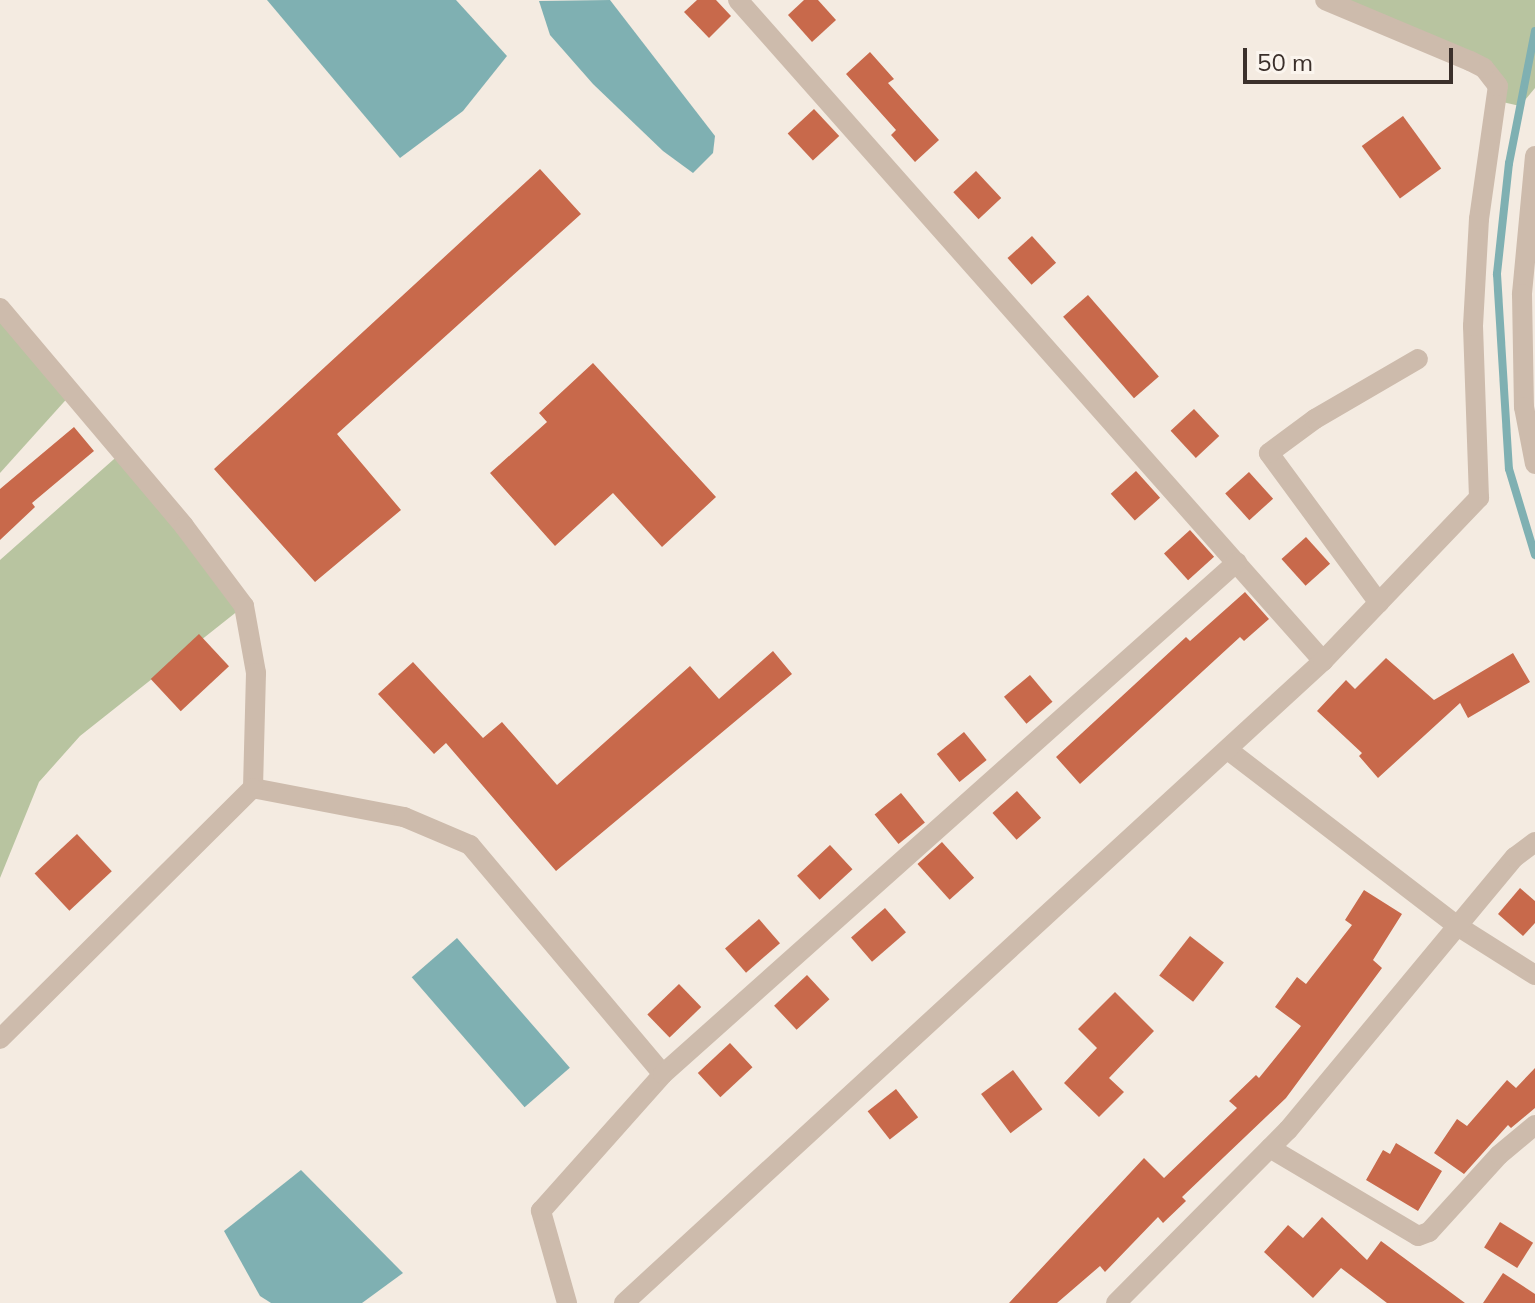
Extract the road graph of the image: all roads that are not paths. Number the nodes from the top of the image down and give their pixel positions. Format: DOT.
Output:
graph roads {
  1 [pos="738,0"];
  2 [pos="1325,0"];
  3 [pos="1535,156"];
  4 [pos="0,308"];
  5 [pos="1418,359"];
  6 [pos="1530,404"];
  7 [pos="1535,464"];
  8 [pos="1237,562"];
  9 [pos="1379,603"];
  10 [pos="1323,661"];
  11 [pos="1228,750"];
  12 [pos="253,788"];
  13 [pos="1535,842"];
  14 [pos="1459,927"];
  15 [pos="1535,975"];
  16 [pos="0,1039"];
  17 [pos="663,1074"];
  18 [pos="1535,1125"];
  19 [pos="1270,1148"];
  20 [pos="1119,1302"];
  21 [pos="567,1303"];
  22 [pos="624,1303"];
  1 -- 8 [label="street"];
  2 -- 9 [label="street"];
  3 -- 6 [label="street"];
  4 -- 12 [label="street"];
  5 -- 9 [label="street"];
  6 -- 7 [label="street"];
  8 -- 10 [label="street"];
  8 -- 17 [label="street"];
  9 -- 10 [label="street"];
  10 -- 11 [label="street"];
  11 -- 14 [label="street"];
  11 -- 22 [label="street"];
  12 -- 16 [label="street"];
  12 -- 17 [label="street"];
  13 -- 14 [label="street"];
  14 -- 15 [label="street"];
  14 -- 19 [label="street"];
  17 -- 21 [label="street"];
  18 -- 19 [label="street"];
  19 -- 20 [label="street"];
}
